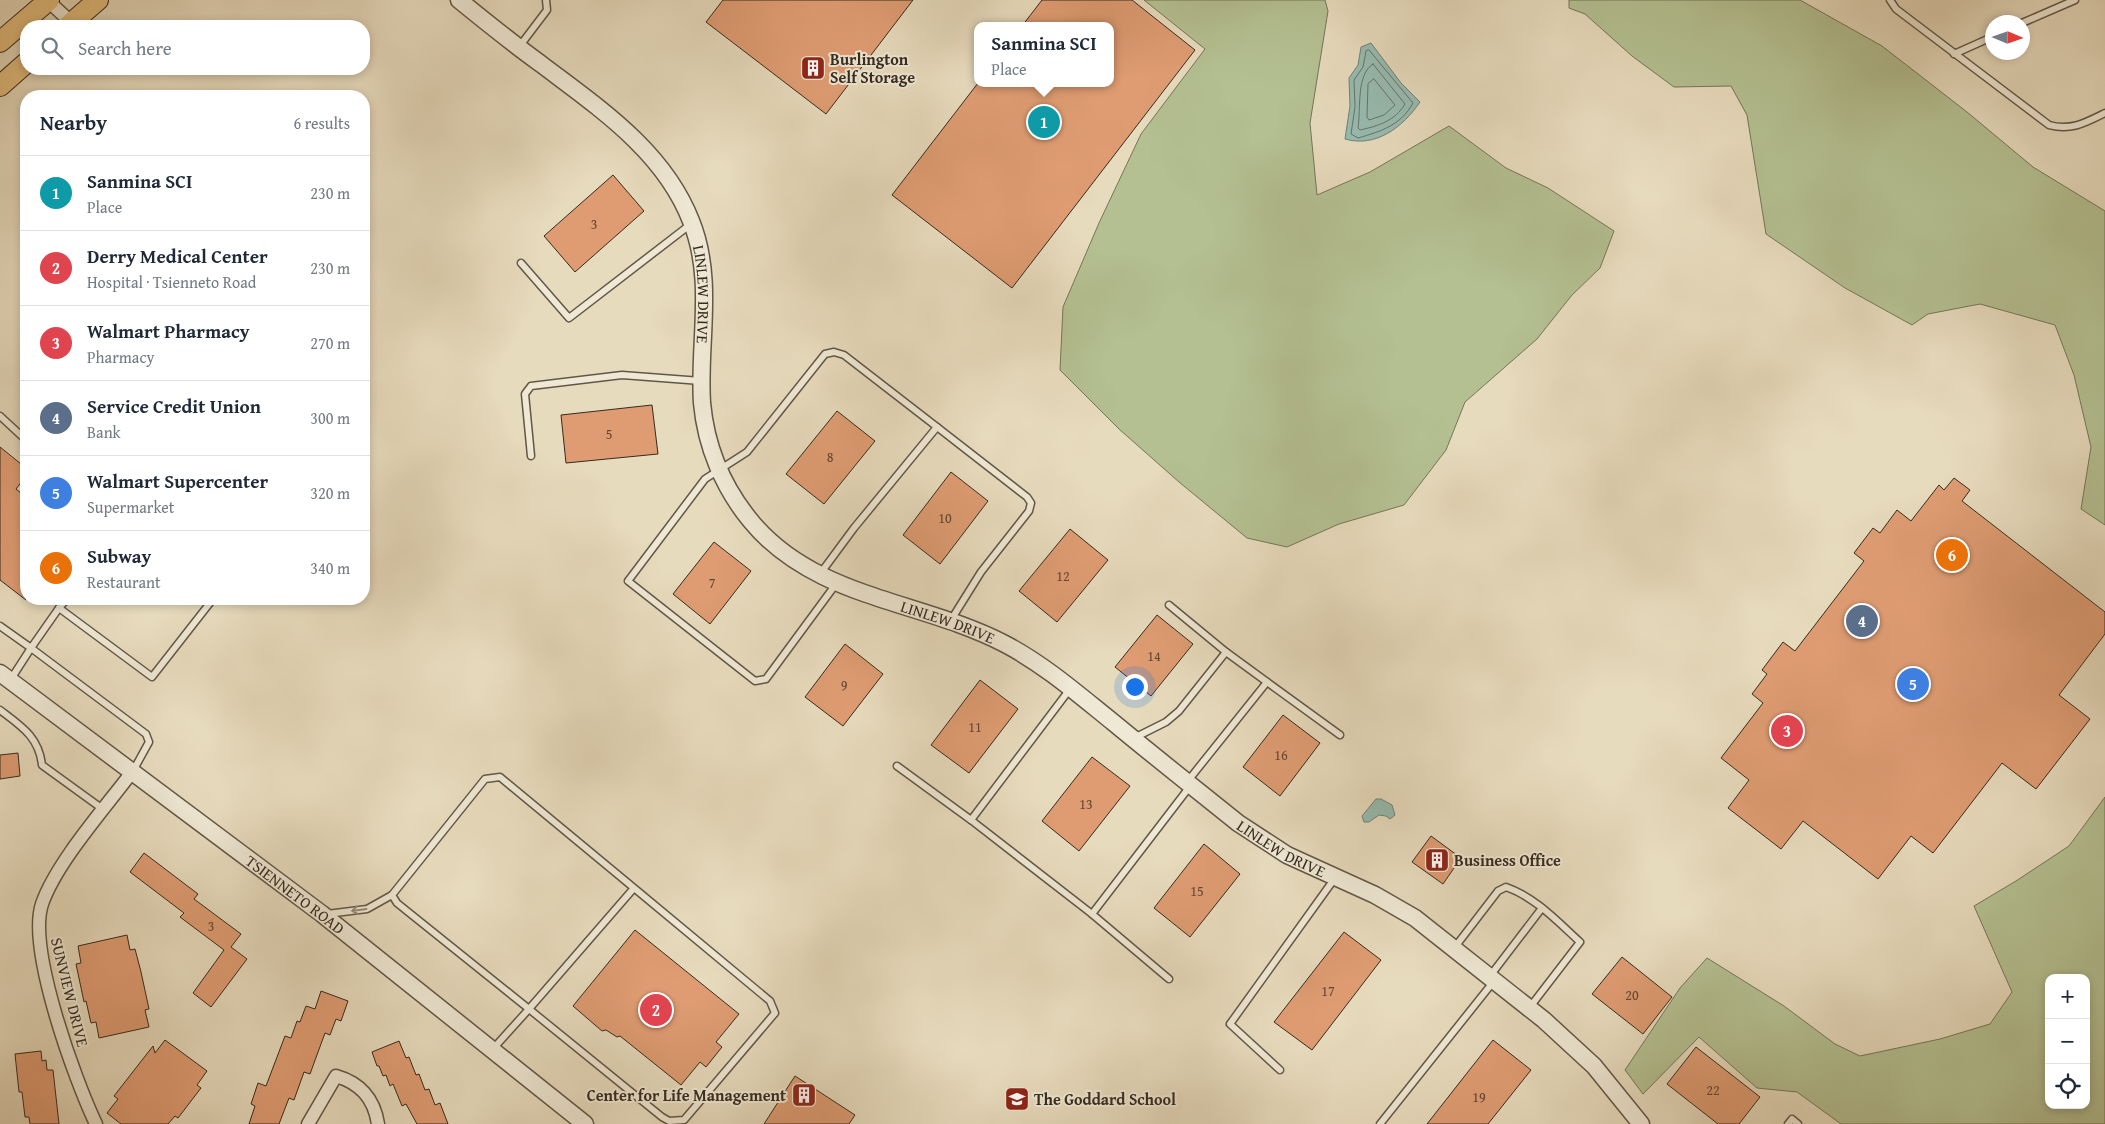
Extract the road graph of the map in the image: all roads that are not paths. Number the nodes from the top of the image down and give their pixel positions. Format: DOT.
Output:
graph roads {
  1 [pos="48,0"];
  2 [pos="98,0"];
  3 [pos="459,0"];
  4 [pos="546,0"];
  5 [pos="1890,0"];
  6 [pos="2075,0"];
  7 [pos="25,20"];
  8 [pos="66,20"];
  9 [pos="75,20"];
  10 [pos="2030,20"];
  11 [pos="20,24"];
  12 [pos="1985,40"];
  13 [pos="0,42"];
  14 [pos="519,48"];
  15 [pos="1954,54"];
  16 [pos="20,68"];
  17 [pos="0,86"];
  18 [pos="2105,113"];
  19 [pos="692,223"];
  20 [pos="522,263"];
  21 [pos="702,382"];
  22 [pos="0,416"];
  23 [pos="937,427"];
  24 [pos="20,434"];
  25 [pos="531,456"];
  26 [pos="718,468"];
  27 [pos="819,575"];
  28 [pos="836,584"];
  29 [pos="61,605"];
  30 [pos="208,605"];
  31 [pos="1170,605"];
  32 [pos="59,608"];
  33 [pos="951,620"];
  34 [pos="0,626"];
  35 [pos="31,648"];
  36 [pos="1226,652"];
  37 [pos="5,677"];
  38 [pos="1267,682"];
  39 [pos="1071,688"];
  40 [pos="0,710"];
  41 [pos="1340,735"];
  42 [pos="1133,739"];
  43 [pos="897,766"];
  44 [pos="132,772"];
  45 [pos="1189,784"];
  46 [pos="104,810"];
  47 [pos="971,820"];
  48 [pos="1335,878"];
  49 [pos="634,888"];
  50 [pos="392,895"];
  51 [pos="1542,908"];
  52 [pos="322,914"];
  53 [pos="1092,914"];
  54 [pos="1455,948"];
  55 [pos="1169,978"];
  56 [pos="1493,978"];
  57 [pos="1529,1008"];
  58 [pos="529,1009"];
  59 [pos="492,1051"];
  60 [pos="1280,1070"];
  61 [pos="1635,1122"];
  62 [pos="96,1124"];
  63 [pos="308,1124"];
  64 [pos="378,1124"];
  65 [pos="585,1124"];
  66 [pos="1380,1124"];
  67 [pos="1788,1124"];
  68 [pos="1798,1124"];
  1 -- 7 [label="main road"];
  1 -- 8 [label="street"];
  2 -- 9 [label="main road"];
  3 -- 14 [label="street, LINLEW DRIVE"];
  4 -- 14 [label="lane"];
  5 -- 15 [label="lane"];
  6 -- 10 [label="lane"];
  11 -- 13 [label="main road"];
  12 -- 15 [label="lane"];
  14 -- 19 [label="street, LINLEW DRIVE"];
  15 -- 18 [label="lane"];
  16 -- 17 [label="main road"];
  19 -- 20 [label="lane"];
  19 -- 21 [label="street, LINLEW DRIVE"];
  21 -- 25 [label="lane"];
  21 -- 26 [label="street, LINLEW DRIVE"];
  22 -- 24 [label="lane"];
  23 -- 26 [label="lane"];
  23 -- 27 [label="lane"];
  23 -- 33 [label="lane"];
  26 -- 27 [label="street, LINLEW DRIVE"];
  26 -- 28 [label="lane"];
  27 -- 28 [label="street, LINLEW DRIVE"];
  28 -- 33 [label="street, LINLEW DRIVE"];
  29 -- 32 [label="lane"];
  30 -- 32 [label="lane"];
  31 -- 36 [label="lane"];
  32 -- 35 [label="lane"];
  33 -- 39 [label="street, LINLEW DRIVE"];
  34 -- 35 [label="lane"];
  35 -- 37 [label="lane"];
  35 -- 44 [label="lane"];
  36 -- 38 [label="lane"];
  36 -- 42 [label="lane"];
  37 -- 44 [label="street, TSIENNETO ROAD"];
  38 -- 41 [label="lane"];
  38 -- 45 [label="lane"];
  39 -- 42 [label="street, LINLEW DRIVE"];
  39 -- 47 [label="lane"];
  40 -- 46 [label="lane"];
  42 -- 45 [label="street, LINLEW DRIVE"];
  43 -- 47 [label="lane"];
  44 -- 46 [label="street, SUNVIEW DRIVE"];
  44 -- 52 [label="street, TSIENNETO ROAD"];
  45 -- 48 [label="street, LINLEW DRIVE"];
  45 -- 53 [label="lane"];
  46 -- 62 [label="street, SUNVIEW DRIVE"];
  47 -- 53 [label="lane"];
  48 -- 54 [label="street, LINLEW DRIVE"];
  48 -- 60 [label="lane"];
  49 -- 50 [label="lane"];
  49 -- 58 [label="lane"];
  49 -- 58 [label="lane"];
  50 -- 52 [label="lane, one-way"];
  50 -- 58 [label="lane"];
  51 -- 54 [label="lane"];
  51 -- 56 [label="lane"];
  51 -- 57 [label="lane"];
  52 -- 59 [label="street, TSIENNETO ROAD"];
  53 -- 55 [label="lane"];
  54 -- 56 [label="street, LINLEW DRIVE"];
  56 -- 57 [label="street, LINLEW DRIVE"];
  56 -- 66 [label="lane"];
  57 -- 61 [label="street, LINLEW DRIVE"];
  58 -- 59 [label="lane"];
  59 -- 65 [label="street, TSIENNETO ROAD"];
  63 -- 64 [label="street"];
  67 -- 68 [label="lane"];
}
